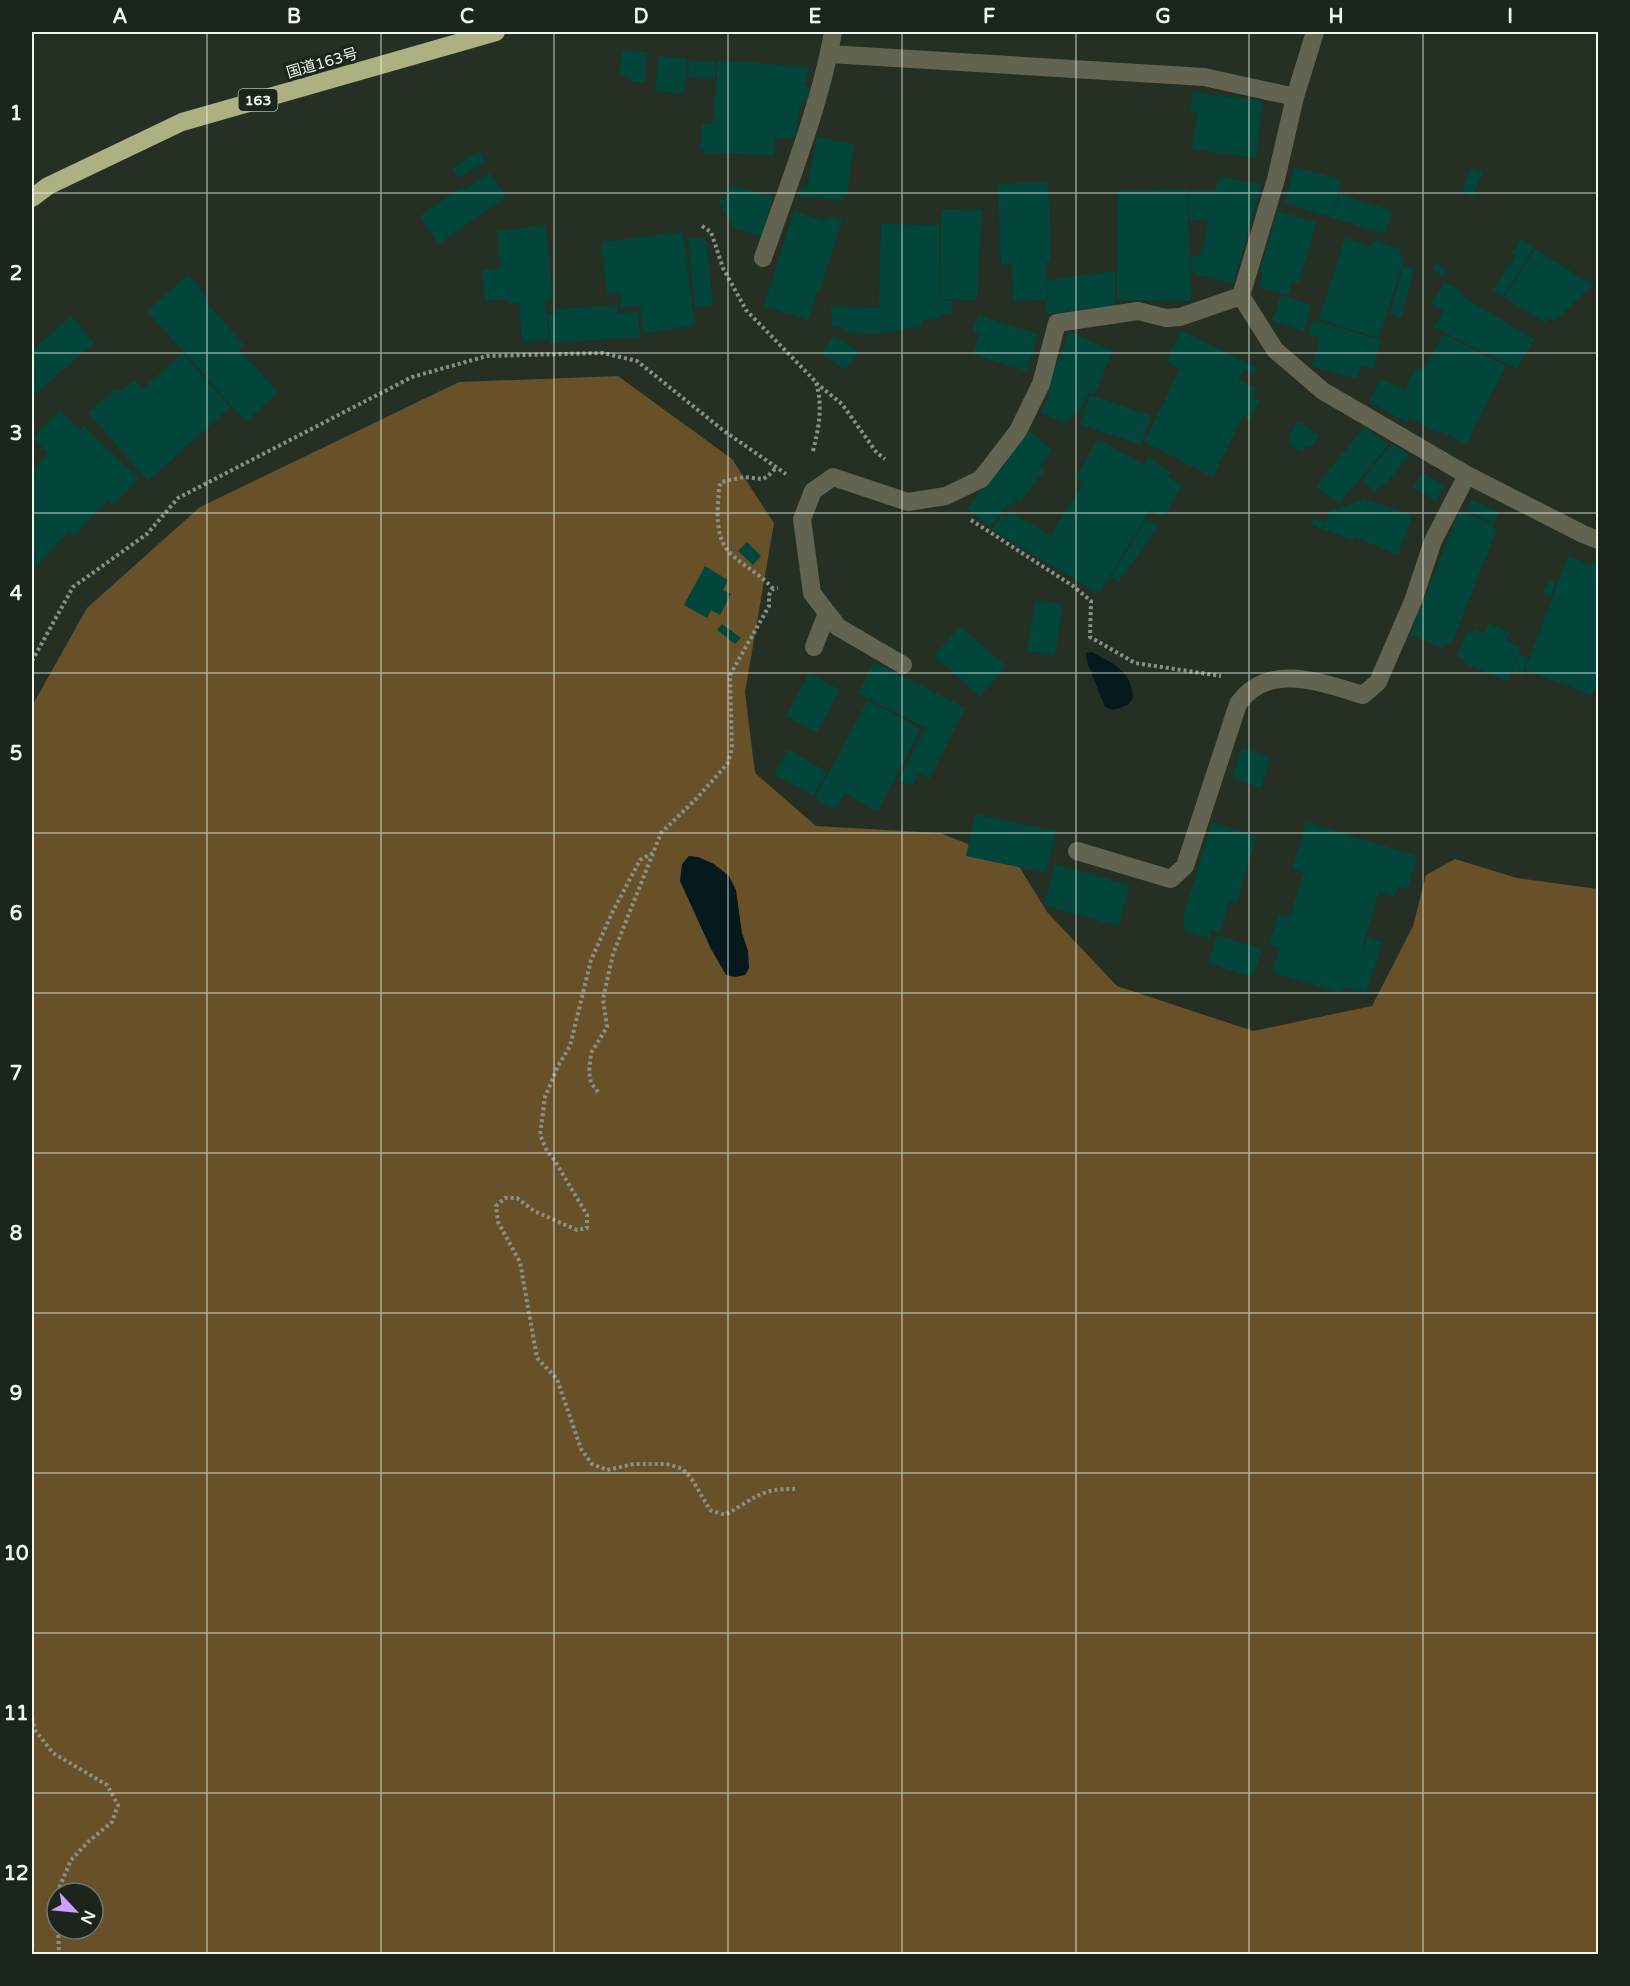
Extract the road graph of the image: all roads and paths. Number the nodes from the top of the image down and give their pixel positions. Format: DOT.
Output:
graph roads {
  1 [pos="496,32"];
  2 [pos="833,32"];
  3 [pos="1316,32"];
  4 [pos="829,54"];
  5 [pos="1295,97"];
  6 [pos="32,198"];
  7 [pos="702,226"];
  8 [pos="763,258"];
  9 [pos="1240,296"];
  10 [pos="816,382"];
  11 [pos="892,464"];
  12 [pos="776,468"];
  13 [pos="1467,475"];
  14 [pos="813,491"];
  15 [pos="945,496"];
  16 [pos="1599,540"];
  17 [pos="773,589"];
  18 [pos="783,593"];
  19 [pos="827,613"];
  20 [pos="814,647"];
  21 [pos="32,661"];
  22 [pos="903,665"];
  23 [pos="1247,692"];
  24 [pos="1077,851"];
  25 [pos="653,854"];
  26 [pos="598,1092"];
  27 [pos="795,1489"];
  28 [pos="32,1718"];
  29 [pos="62,1881"];
  1 -- 6 [label="highway, 国道163号 / 163"];
  2 -- 4 [label="street"];
  3 -- 5 [label="street"];
  4 -- 5 [label="street"];
  4 -- 8 [label="street"];
  5 -- 9 [label="street"];
  7 -- 10 [label="path"];
  9 -- 13 [label="street"];
  9 -- 15 [label="street"];
  10 -- 11 [label="path"];
  10 -- 14 [label="path"];
  12 -- 14 [label="path"];
  12 -- 17 [label="path"];
  12 -- 21 [label="path"];
  13 -- 16 [label="street"];
  13 -- 23 [label="street"];
  14 -- 15 [label="street"];
  14 -- 19 [label="street"];
  15 -- 23 [label="path"];
  17 -- 18 [label="path"];
  17 -- 25 [label="path"];
  19 -- 20 [label="street"];
  19 -- 22 [label="street"];
  23 -- 24 [label="street"];
  25 -- 26 [label="path"];
  25 -- 27 [label="path"];
  28 -- 29 [label="path"];
}
